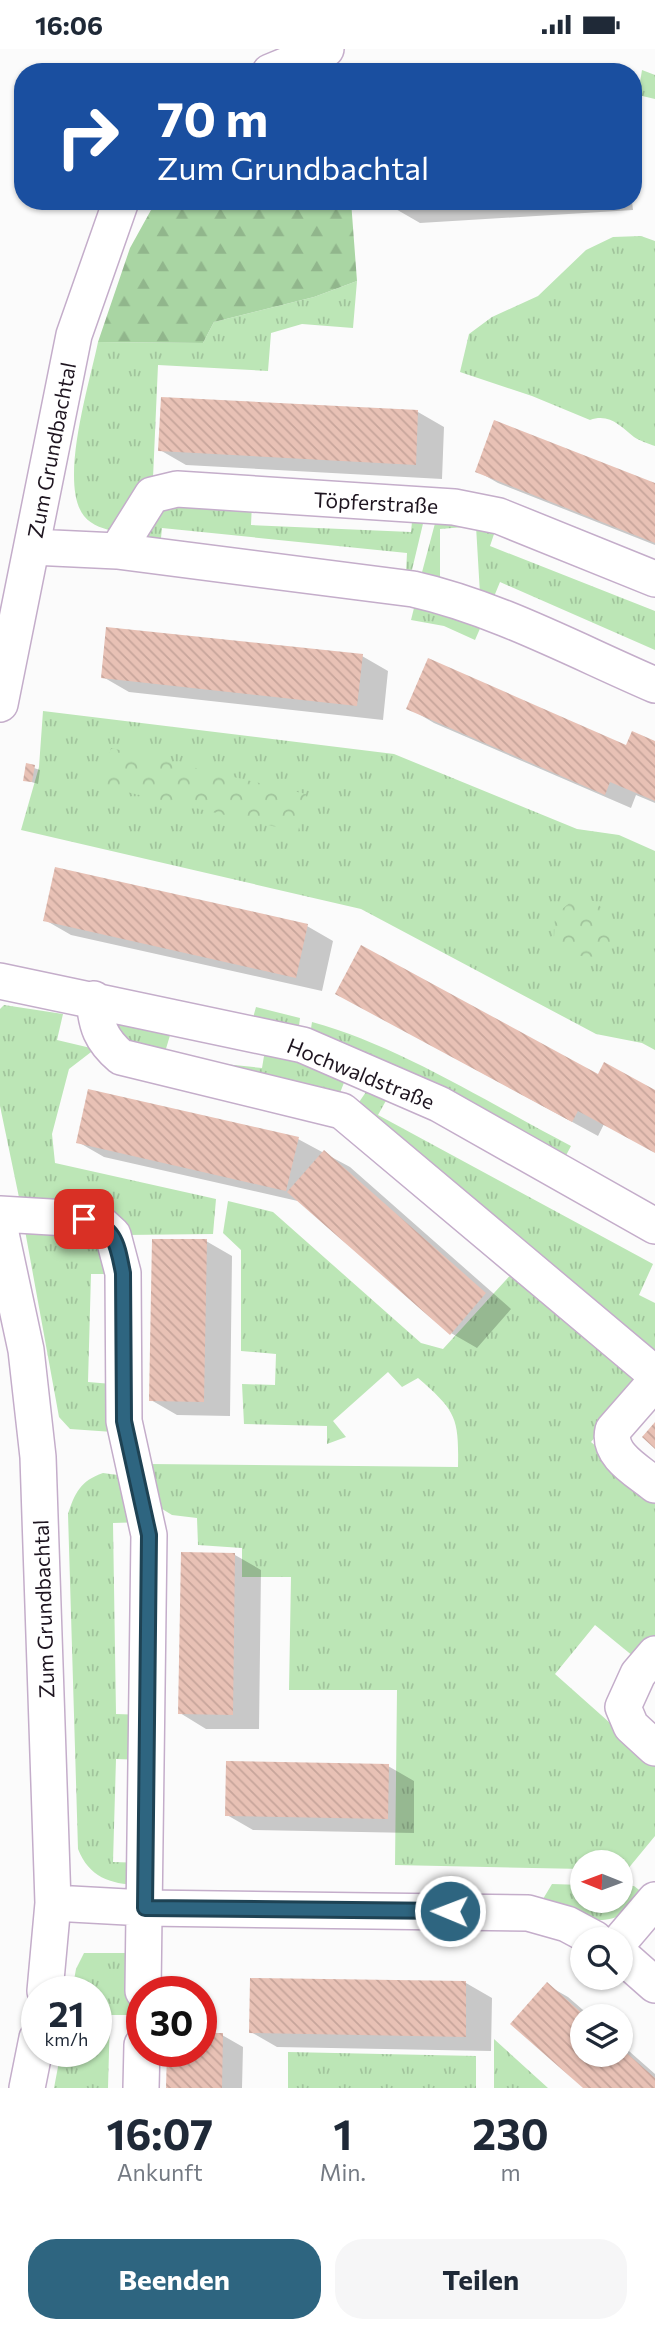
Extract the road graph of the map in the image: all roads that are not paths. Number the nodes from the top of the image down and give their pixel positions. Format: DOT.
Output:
graph roads {
  1 [pos="326,49"];
  2 [pos="292,63"];
  3 [pos="118,210"];
  4 [pos="32,547"];
  5 [pos="117,551"];
  6 [pos="655,579"];
  7 [pos="655,685"];
  8 [pos="0,704"];
  9 [pos="0,981"];
  10 [pos="94,999"];
  11 [pos="364,1071"];
  12 [pos="342,1111"];
  13 [pos="0,1214"];
  14 [pos="655,1226"];
  15 [pos="0,1229"];
  16 [pos="655,1374"];
  17 [pos="655,1382"];
  18 [pos="655,1485"];
  19 [pos="655,1654"];
  20 [pos="655,1748"];
  21 [pos="655,1900"];
  22 [pos="53,1903"];
  23 [pos="145,1908"];
  24 [pos="573,1927"];
  25 [pos="632,1927"];
  26 [pos="633,1966"];
  27 [pos="47,1976"];
  28 [pos="143,1976"];
  29 [pos="655,1985"];
  30 [pos="31,2067"];
  31 [pos="141,2067"];
  32 [pos="27,2088"];
  33 [pos="141,2088"];
  1 -- 2 [label="street"];
  3 -- 4 [label="street, Zum Grundbachtal"];
  4 -- 5 [label="street"];
  4 -- 8 [label="street, Zum Grundbachtal"];
  5 -- 6 [label="street, Töpferstraße"];
  5 -- 7 [label="street"];
  9 -- 10 [label="street, Hochwaldstraße"];
  10 -- 11 [label="street, Hochwaldstraße"];
  10 -- 12 [label="street"];
  11 -- 12 [label="street"];
  11 -- 14 [label="street, Hochwaldstraße"];
  12 -- 16 [label="street"];
  13 -- 23 [label="street"];
  15 -- 22 [label="street, Zum Grundbachtal"];
  17 -- 18 [label="street"];
  19 -- 20 [label="street"];
  21 -- 25 [label="street"];
  22 -- 23 [label="street"];
  22 -- 27 [label="street, Zum Grundbachtal"];
  23 -- 24 [label="street"];
  23 -- 28 [label="street"];
  26 -- 29 [label="street"];
  30 -- 32 [label="street"];
  31 -- 33 [label="street"];
}
